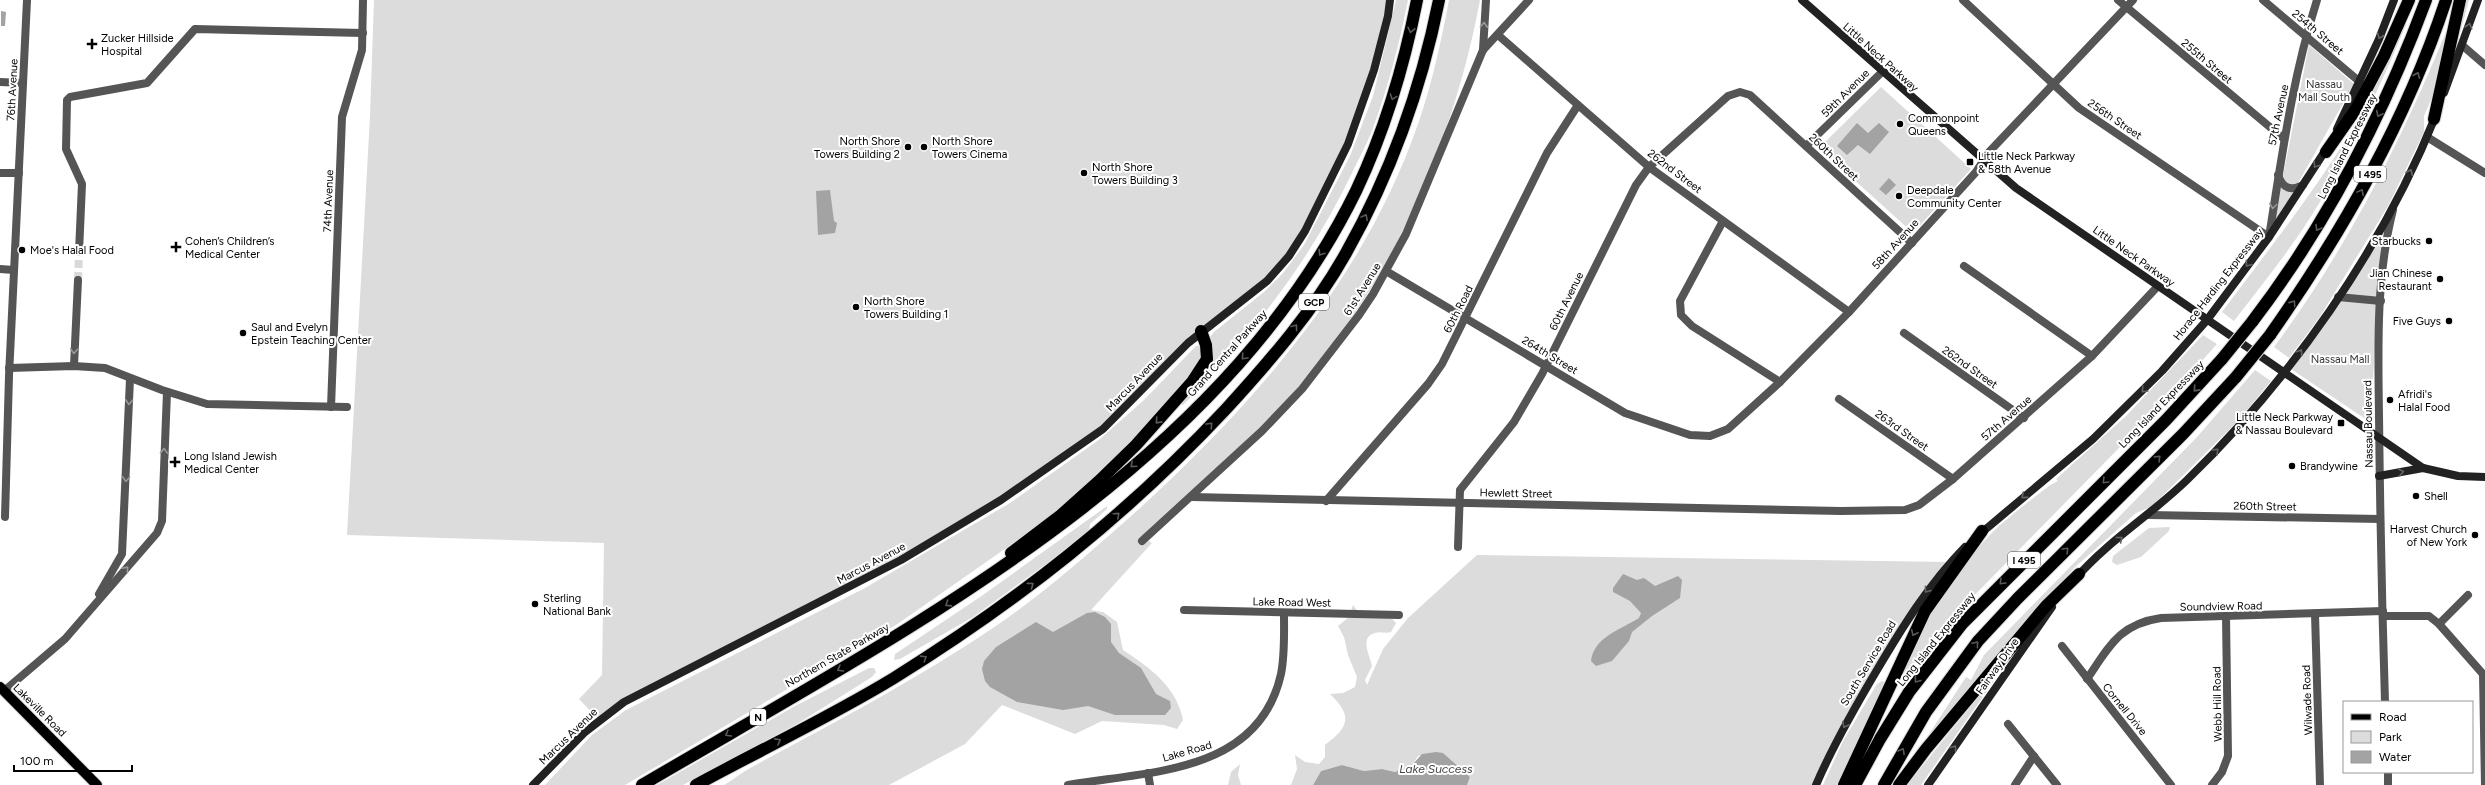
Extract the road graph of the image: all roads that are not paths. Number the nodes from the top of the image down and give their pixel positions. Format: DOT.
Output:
graph roads {
  1 [pos="27,0"];
  2 [pos="363,0"];
  3 [pos="1390,0"];
  4 [pos="1417,0"];
  5 [pos="1439,0"];
  6 [pos="1486,0"];
  7 [pos="1529,0"];
  8 [pos="1964,0"];
  9 [pos="2118,0"];
  10 [pos="2132,0"];
  11 [pos="2263,0"];
  12 [pos="2316,0"];
  13 [pos="2394,0"];
  14 [pos="2409,0"];
  15 [pos="2426,0"];
  16 [pos="2446,0"];
  17 [pos="2460,0"];
  18 [pos="2478,0"];
  19 [pos="1806,1"];
  20 [pos="2126,7"];
  21 [pos="362,33"];
  22 [pos="1498,35"];
  23 [pos="2306,36"];
  24 [pos="2463,46"];
  25 [pos="1483,50"];
  26 [pos="2485,65"];
  27 [pos="1882,72"];
  28 [pos="0,82"];
  29 [pos="2360,82"];
  30 [pos="23,83"];
  31 [pos="2052,85"];
  32 [pos="1740,92"];
  33 [pos="1578,105"];
  34 [pos="2434,119"];
  35 [pos="2427,137"];
  36 [pos="2283,138"];
  37 [pos="1806,146"];
  38 [pos="2326,152"];
  39 [pos="1983,161"];
  40 [pos="1649,167"];
  41 [pos="0,173"];
  42 [pos="19,173"];
  43 [pos="2485,173"];
  44 [pos="2278,174"];
  45 [pos="2303,185"];
  46 [pos="2394,208"];
  47 [pos="1724,221"];
  48 [pos="2269,237"];
  49 [pos="1912,243"];
  50 [pos="80,252"];
  51 [pos="1964,266"];
  52 [pos="0,269"];
  53 [pos="14,270"];
  54 [pos="1386,271"];
  55 [pos="78,280"];
  56 [pos="2158,286"];
  57 [pos="2338,297"];
  58 [pos="2381,301"];
  59 [pos="1849,312"];
  60 [pos="1466,318"];
  61 [pos="2207,320"];
  62 [pos="1201,331"];
  63 [pos="1904,333"];
  64 [pos="2092,356"];
  65 [pos="0,361"];
  66 [pos="9,365"];
  67 [pos="1547,365"];
  68 [pos="74,366"];
  69 [pos="2286,372"];
  70 [pos="130,379"];
  71 [pos="1780,382"];
  72 [pos="167,392"];
  73 [pos="1839,399"];
  74 [pos="331,407"];
  75 [pos="347,407"];
  76 [pos="2024,418"];
  77 [pos="1710,436"];
  78 [pos="2379,437"];
  79 [pos="3,459"];
  80 [pos="2423,468"];
  81 [pos="2379,476"];
  82 [pos="2485,477"];
  83 [pos="1953,479"];
  84 [pos="1192,497"];
  85 [pos="1326,501"];
  86 [pos="1459,503"];
  87 [pos="1841,511"];
  88 [pos="2149,515"];
  89 [pos="5,517"];
  90 [pos="2380,519"];
  91 [pos="1982,531"];
  92 [pos="1041,540"];
  93 [pos="1142,541"];
  94 [pos="1458,547"];
  95 [pos="1952,560"];
  96 [pos="2079,574"];
  97 [pos="972,588"];
  98 [pos="2468,595"];
  99 [pos="91,608"];
  100 [pos="1184,610"];
  101 [pos="1284,613"];
  102 [pos="2315,614"];
  103 [pos="2383,614"];
  104 [pos="1399,615"];
  105 [pos="2226,617"];
  106 [pos="2439,624"];
  107 [pos="2062,646"];
  108 [pos="2484,676"];
  109 [pos="2087,679"];
  110 [pos="2,689"];
  111 [pos="2385,701"];
  112 [pos="2008,724"];
  113 [pos="2484,736"];
  114 [pos="2034,756"];
  115 [pos="1148,773"];
  116 [pos="2388,773"];
  117 [pos="98,785"];
  118 [pos="533,785"];
  119 [pos="642,785"];
  120 [pos="696,785"];
  121 [pos="1068,785"];
  122 [pos="1150,785"];
  123 [pos="1816,785"];
  124 [pos="1844,785"];
  125 [pos="1855,785"];
  126 [pos="1884,785"];
  127 [pos="1899,785"];
  128 [pos="1928,785"];
  129 [pos="2015,785"];
  130 [pos="2057,785"];
  131 [pos="2171,785"];
  132 [pos="2212,785"];
  133 [pos="2320,785"];
  134 [pos="2388,785"];
  135 [pos="2485,785"];
  1 -- 30 [label="street, 76th Avenue"];
  2 -- 21 [label="street, 74th Avenue"];
  3 -- 62 [label="main road, Marcus Avenue"];
  4 -- 92 [label="highway, Grand Central Parkway / GCP, one-way"];
  120 -- 5 [label="highway, GCP, one-way"];
  25 -- 6 [label="street, one-way"];
  7 -- 22 [label="street, 61st Avenue"];
  8 -- 31 [label="street, 256th Street"];
  9 -- 20 [label="street, 255th Street"];
  10 -- 20 [label="street, 58th Avenue"];
  11 -- 23 [label="street, 254th Street"];
  12 -- 23 [label="street, 57th Avenue"];
  13 -- 29 [label="main road, Horace Harding Expressway, one-way"];
  14 -- 38 [label="highway"];
  15 -- 125 [label="highway, Long Island Expressway / I 495, one-way, bridge"];
  126 -- 16 [label="highway, I 495, one-way, bridge"];
  17 -- 34 [label="highway"];
  24 -- 18 [label="main road, one-way"];
  19 -- 27 [label="main road, Little Neck Parkway"];
  20 -- 31 [label="street, 58th Avenue"];
  20 -- 36 [label="street, 255th Street"];
  21 -- 50 [label="street"];
  21 -- 74 [label="street, 74th Avenue"];
  22 -- 25 [label="street, 61st Avenue"];
  22 -- 33 [label="street, 262nd Street"];
  23 -- 29 [label="street, 254th Street"];
  23 -- 36 [label="street, 57th Avenue"];
  24 -- 26 [label="street"];
  24 -- 34 [label="main road"];
  25 -- 54 [label="street, 61st Avenue"];
  27 -- 37 [label="street, 59th Avenue"];
  27 -- 39 [label="main road, Little Neck Parkway"];
  28 -- 30 [label="street"];
  29 -- 38 [label="main road, Horace Harding Expressway"];
  30 -- 42 [label="street, 76th Avenue"];
  31 -- 39 [label="street, 58th Avenue"];
  31 -- 48 [label="street, 256th Street"];
  32 -- 37 [label="street, 260th Street"];
  32 -- 40 [label="street, 60th Avenue"];
  33 -- 40 [label="street, 262nd Street"];
  33 -- 60 [label="street, 60th Road"];
  34 -- 35 [label="main road"];
  35 -- 43 [label="street"];
  46 -- 35 [label="main road, one-way"];
  36 -- 44 [label="street, 57th Avenue"];
  37 -- 49 [label="street, 260th Street"];
  38 -- 45 [label="main road, Horace Harding Expressway, one-way"];
  39 -- 49 [label="street, 58th Avenue"];
  39 -- 56 [label="main road, Little Neck Parkway"];
  40 -- 47 [label="street, 262nd Street"];
  40 -- 67 [label="street, 60th Avenue"];
  41 -- 42 [label="street"];
  42 -- 53 [label="street, 76th Avenue"];
  44 -- 45 [label="street"];
  44 -- 48 [label="street, 57th Avenue, one-way"];
  45 -- 48 [label="main road, Horace Harding Expressway"];
  46 -- 57 [label="main road"];
  46 -- 58 [label="street, Nassau Boulevard"];
  47 -- 59 [label="street, 262nd Street"];
  47 -- 71 [label="street"];
  48 -- 61 [label="main road, Horace Harding Expressway, one-way"];
  49 -- 59 [label="street, 58th Avenue"];
  51 -- 64 [label="street"];
  52 -- 53 [label="street"];
  53 -- 66 [label="street, 76th Avenue"];
  54 -- 60 [label="street, 264th Street"];
  54 -- 84 [label="street, 61st Avenue"];
  55 -- 68 [label="street, one-way"];
  56 -- 61 [label="main road, Little Neck Parkway"];
  56 -- 64 [label="street, 57th Avenue"];
  57 -- 58 [label="street"];
  69 -- 57 [label="main road, one-way"];
  58 -- 78 [label="street, Nassau Boulevard"];
  59 -- 71 [label="street, 58th Avenue"];
  60 -- 67 [label="street, 264th Street"];
  60 -- 85 [label="street, 60th Road"];
  61 -- 69 [label="main road, Little Neck Parkway"];
  61 -- 91 [label="main road, Horace Harding Expressway, one-way"];
  62 -- 97 [label="highway, one-way"];
  62 -- 118 [label="main road, Marcus Avenue"];
  63 -- 76 [label="street, 262nd Street"];
  64 -- 76 [label="street, 57th Avenue"];
  65 -- 66 [label="street"];
  66 -- 68 [label="street"];
  66 -- 79 [label="street, 76th Avenue"];
  67 -- 77 [label="street, 264th Street"];
  67 -- 86 [label="street, 60th Avenue"];
  68 -- 70 [label="street"];
  69 -- 78 [label="main road, Little Neck Parkway"];
  88 -- 69 [label="main road, one-way"];
  70 -- 72 [label="street"];
  70 -- 99 [label="street, one-way"];
  71 -- 77 [label="street, 58th Avenue"];
  72 -- 74 [label="street"];
  99 -- 72 [label="street, one-way"];
  73 -- 83 [label="street, 263rd Street"];
  74 -- 75 [label="street"];
  76 -- 83 [label="street, 57th Avenue"];
  78 -- 80 [label="main road, Little Neck Parkway"];
  78 -- 81 [label="street, Nassau Boulevard"];
  79 -- 89 [label="street, 76th Avenue"];
  81 -- 80 [label="main road, one-way"];
  80 -- 82 [label="main road, Little Neck Parkway"];
  81 -- 90 [label="street, Nassau Boulevard"];
  83 -- 87 [label="street, 57th Avenue"];
  84 -- 85 [label="street, Hewlett Street"];
  84 -- 93 [label="street, 61st Avenue"];
  85 -- 86 [label="street, Hewlett Street"];
  86 -- 87 [label="street, Hewlett Street"];
  86 -- 94 [label="street, 60th Avenue"];
  88 -- 90 [label="street, 260th Street"];
  96 -- 88 [label="main road, Fairway Drive, one-way"];
  90 -- 103 [label="street, Nassau Boulevard"];
  91 -- 95 [label="main road, Horace Harding Expressway"];
  91 -- 124 [label="highway, one-way"];
  92 -- 97 [label="highway, Northern State Parkway / N"];
  95 -- 123 [label="main road, South Service Road, one-way"];
  96 -- 127 [label="highway"];
  128 -- 96 [label="main road, Fairway Drive, one-way"];
  97 -- 119 [label="highway, Northern State Parkway / N, one-way"];
  98 -- 106 [label="street"];
  99 -- 110 [label="street"];
  100 -- 101 [label="street, Lake Road West"];
  101 -- 104 [label="street, Lake Road West"];
  101 -- 115 [label="street, Lake Road"];
  102 -- 103 [label="street, Soundview Road"];
  102 -- 105 [label="street, Soundview Road"];
  102 -- 133 [label="street, Wilwade Road"];
  103 -- 106 [label="street, Soundview Road"];
  103 -- 111 [label="street, Nassau Boulevard"];
  105 -- 109 [label="street, Soundview Road"];
  105 -- 132 [label="street, Webb Hill Road"];
  106 -- 108 [label="street, Soundview Road"];
  107 -- 109 [label="street, Cornell Drive"];
  108 -- 113 [label="street"];
  109 -- 131 [label="street, Cornell Drive"];
  110 -- 117 [label="main road, Lakeville Road"];
  112 -- 114 [label="street"];
  113 -- 135 [label="street"];
  114 -- 129 [label="street"];
  114 -- 130 [label="street"];
  115 -- 121 [label="street, Lake Road"];
  115 -- 122 [label="street"];
  116 -- 134 [label="street"];
}
